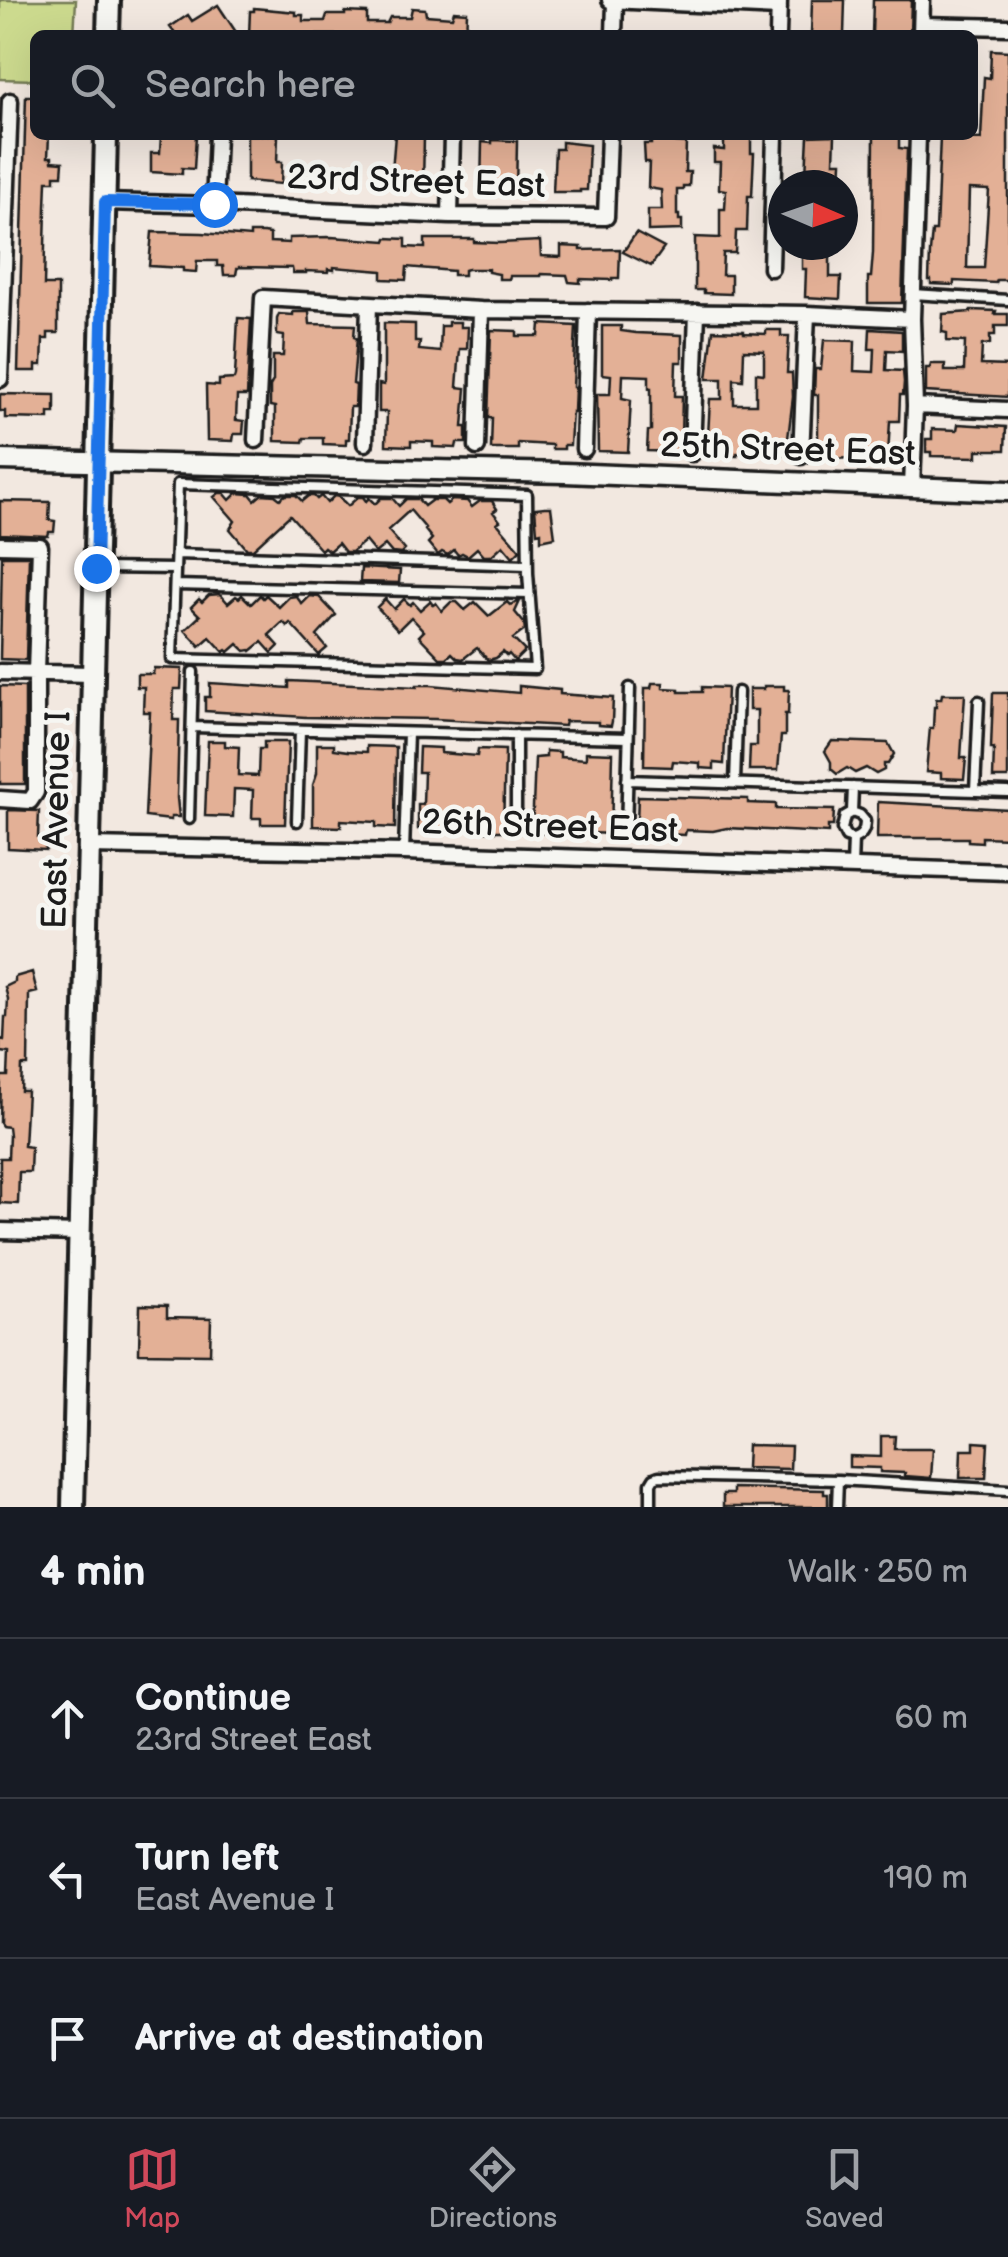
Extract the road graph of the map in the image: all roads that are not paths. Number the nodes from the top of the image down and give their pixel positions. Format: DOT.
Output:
graph roads {
  1 [pos="109,0"];
  2 [pos="922,0"];
  3 [pos="613,1"];
  4 [pos="779,4"];
  5 [pos="1008,27"];
  6 [pos="108,30"];
  7 [pos="614,30"];
  8 [pos="778,30"];
  9 [pos="922,30"];
  10 [pos="10,101"];
  11 [pos="5,137"];
  12 [pos="106,140"];
  13 [pos="216,140"];
  14 [pos="452,140"];
  15 [pos="609,140"];
  16 [pos="775,140"];
  17 [pos="918,140"];
  18 [pos="105,202"];
  19 [pos="214,204"];
  20 [pos="450,216"];
  21 [pos="772,268"];
  22 [pos="913,294"];
  23 [pos="1008,300"];
  24 [pos="369,304"];
  25 [pos="481,310"];
  26 [pos="588,311"];
  27 [pos="696,312"];
  28 [pos="807,314"];
  29 [pos="912,319"];
  30 [pos="0,379"];
  31 [pos="915,406"];
  32 [pos="1008,410"];
  33 [pos="256,440"];
  34 [pos="366,444"];
  35 [pos="477,447"];
  36 [pos="584,450"];
  37 [pos="692,452"];
  38 [pos="802,456"];
  39 [pos="0,460"];
  40 [pos="100,462"];
  41 [pos="912,488"];
  42 [pos="1008,490"];
  43 [pos="0,546"];
  44 [pos="176,554"];
  45 [pos="528,565"];
  46 [pos="96,568"];
  47 [pos="175,569"];
  48 [pos="175,585"];
  49 [pos="530,594"];
  50 [pos="0,672"];
  51 [pos="194,672"];
  52 [pos="36,673"];
  53 [pos="92,674"];
  54 [pos="630,688"];
  55 [pos="738,692"];
  56 [pos="979,701"];
  57 [pos="192,727"];
  58 [pos="300,730"];
  59 [pos="408,732"];
  60 [pos="516,735"];
  61 [pos="628,738"];
  62 [pos="627,780"];
  63 [pos="735,784"];
  64 [pos="853,787"];
  65 [pos="975,791"];
  66 [pos="1008,792"];
  67 [pos="0,799"];
  68 [pos="852,812"];
  69 [pos="189,819"];
  70 [pos="297,821"];
  71 [pos="516,828"];
  72 [pos="626,832"];
  73 [pos="853,839"];
  74 [pos="89,846"];
  75 [pos="404,852"];
  76 [pos="852,867"];
  77 [pos="1008,872"];
  78 [pos="0,1231"];
  79 [pos="80,1234"];
  80 [pos="838,1480"];
  81 [pos="1008,1490"];
  82 [pos="73,1507"];
  83 [pos="651,1507"];
  84 [pos="837,1507"];
  1 -- 6 [label="main road"];
  2 -- 9 [label="street"];
  3 -- 4 [label="street"];
  3 -- 7 [label="street"];
  4 -- 8 [label="street"];
  5 -- 9 [label="street"];
  10 -- 11 [label="street"];
  11 -- 30 [label="street"];
  12 -- 18 [label="main road, East Avenue I"];
  13 -- 19 [label="street"];
  14 -- 20 [label="street"];
  15 -- 20 [label="street, 23rd Street East"];
  16 -- 21 [label="street"];
  17 -- 22 [label="street"];
  18 -- 19 [label="street, 23rd Street East"];
  18 -- 40 [label="main road, East Avenue I"];
  19 -- 20 [label="street, 23rd Street East"];
  22 -- 23 [label="lane"];
  22 -- 29 [label="street"];
  24 -- 25 [label="street"];
  24 -- 33 [label="street"];
  24 -- 34 [label="street"];
  25 -- 26 [label="street"];
  25 -- 35 [label="street"];
  26 -- 27 [label="street"];
  26 -- 36 [label="street"];
  27 -- 28 [label="street"];
  27 -- 37 [label="street"];
  28 -- 29 [label="street"];
  28 -- 38 [label="street"];
  29 -- 31 [label="street"];
  31 -- 32 [label="street"];
  31 -- 41 [label="street"];
  39 -- 40 [label="street"];
  40 -- 41 [label="street, 25th Street East"];
  40 -- 46 [label="main road, East Avenue I"];
  41 -- 42 [label="street, 25th Street East"];
  43 -- 52 [label="street"];
  44 -- 45 [label="lane"];
  44 -- 45 [label="lane"];
  44 -- 47 [label="lane"];
  45 -- 49 [label="lane"];
  46 -- 47 [label="lane"];
  46 -- 53 [label="main road, East Avenue I"];
  47 -- 48 [label="lane"];
  48 -- 49 [label="lane"];
  48 -- 49 [label="lane"];
  50 -- 52 [label="street"];
  51 -- 57 [label="lane"];
  52 -- 53 [label="street"];
  52 -- 67 [label="street"];
  53 -- 74 [label="main road, East Avenue I"];
  54 -- 61 [label="lane"];
  55 -- 63 [label="lane"];
  56 -- 65 [label="lane"];
  57 -- 58 [label="lane"];
  57 -- 69 [label="lane"];
  58 -- 59 [label="lane"];
  58 -- 70 [label="lane"];
  59 -- 60 [label="lane"];
  59 -- 75 [label="lane"];
  60 -- 61 [label="lane"];
  60 -- 71 [label="lane"];
  61 -- 62 [label="lane"];
  62 -- 63 [label="lane"];
  62 -- 72 [label="lane"];
  63 -- 64 [label="lane"];
  64 -- 65 [label="lane"];
  64 -- 68 [label="lane"];
  65 -- 66 [label="lane"];
  68 -- 73 [label="lane"];
  68 -- 73 [label="lane"];
  73 -- 76 [label="lane"];
  74 -- 75 [label="street, 26th Street East"];
  74 -- 79 [label="main road, East Avenue I"];
  75 -- 76 [label="street, 26th Street East"];
  76 -- 77 [label="street, 26th Street East"];
  78 -- 79 [label="street"];
  79 -- 82 [label="main road, East Avenue I"];
  80 -- 81 [label="lane"];
  80 -- 83 [label="lane"];
  80 -- 84 [label="lane"];
}
